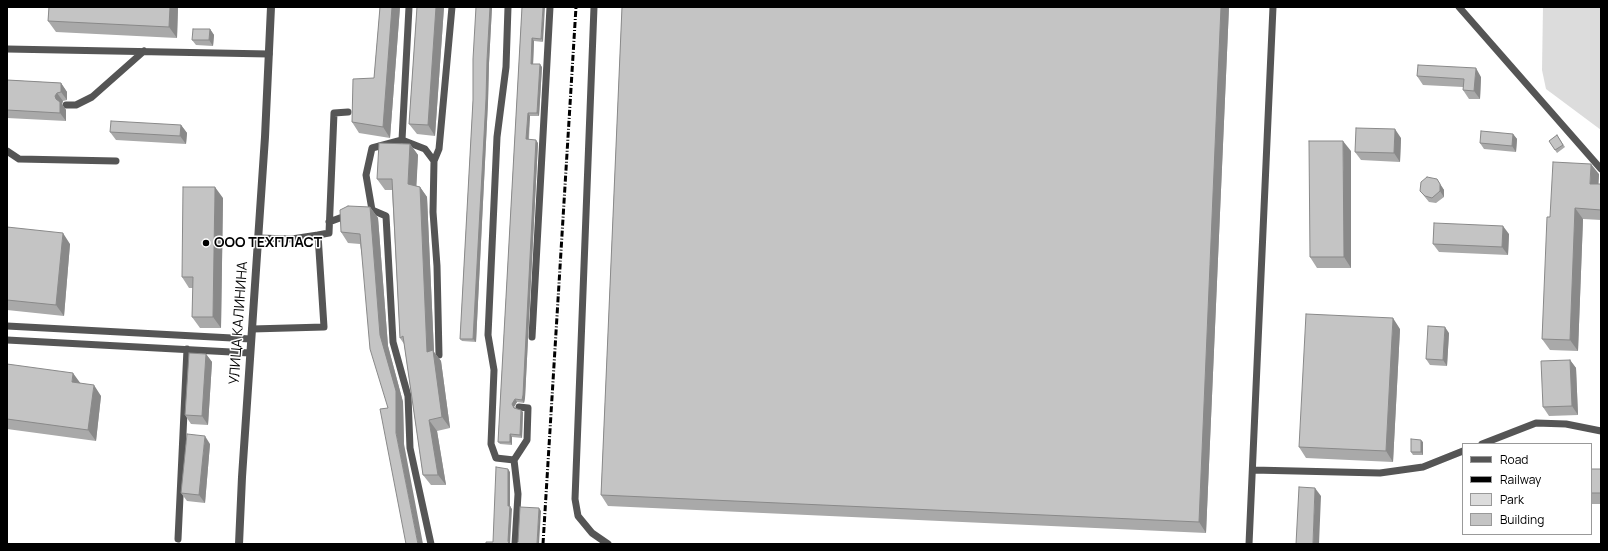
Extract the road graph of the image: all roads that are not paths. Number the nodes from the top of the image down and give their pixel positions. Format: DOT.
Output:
graph roads {
  1 [pos="271,7"];
  2 [pos="410,7"];
  3 [pos="452,7"];
  4 [pos="508,7"];
  5 [pos="550,7"];
  6 [pos="594,7"];
  7 [pos="1273,7"];
  8 [pos="1459,7"];
  9 [pos="7,49"];
  10 [pos="144,51"];
  11 [pos="268,54"];
  12 [pos="66,105"];
  13 [pos="348,112"];
  14 [pos="402,140"];
  15 [pos="7,151"];
  16 [pos="116,161"];
  17 [pos="434,161"];
  18 [pos="1601,169"];
  19 [pos="364,208"];
  20 [pos="329,222"];
  21 [pos="318,235"];
  22 [pos="258,238"];
  23 [pos="7,326"];
  24 [pos="252,329"];
  25 [pos="532,337"];
  26 [pos="251,339"];
  27 [pos="7,340"];
  28 [pos="187,349"];
  29 [pos="250,353"];
  30 [pos="439,355"];
  31 [pos="519,407"];
  32 [pos="1601,431"];
  33 [pos="1485,443"];
  34 [pos="1462,451"];
  35 [pos="514,460"];
  36 [pos="1253,470"];
  37 [pos="178,539"];
  38 [pos="239,544"];
  39 [pos="431,544"];
  40 [pos="515,544"];
  41 [pos="608,544"];
  42 [pos="1250,544"];
  1 -- 11 [label="street, УЛИЦА КАЛИНИНА"];
  2 -- 14 [label="lane"];
  3 -- 17 [label="lane"];
  4 -- 35 [label="lane"];
  5 -- 25 [label="lane"];
  6 -- 41 [label="lane"];
  7 -- 36 [label="lane"];
  8 -- 18 [label="lane"];
  9 -- 10 [label="lane"];
  10 -- 11 [label="lane"];
  10 -- 12 [label="lane"];
  11 -- 22 [label="street, УЛИЦА КАЛИНИНА"];
  13 -- 20 [label="lane"];
  14 -- 17 [label="lane"];
  14 -- 19 [label="lane"];
  15 -- 16 [label="lane"];
  17 -- 30 [label="lane"];
  19 -- 20 [label="lane"];
  19 -- 39 [label="lane"];
  20 -- 21 [label="lane"];
  21 -- 22 [label="lane"];
  21 -- 24 [label="lane"];
  22 -- 24 [label="street, УЛИЦА КАЛИНИНА"];
  23 -- 26 [label="lane"];
  24 -- 26 [label="street, УЛИЦА КАЛИНИНА"];
  26 -- 29 [label="street, УЛИЦА КАЛИНИНА"];
  27 -- 28 [label="lane"];
  28 -- 29 [label="lane"];
  28 -- 37 [label="lane"];
  29 -- 38 [label="street, УЛИЦА КАЛИНИНА"];
  31 -- 35 [label="lane"];
  32 -- 33 [label="lane"];
  34 -- 36 [label="lane"];
  35 -- 40 [label="lane"];
  36 -- 42 [label="lane"];
}
